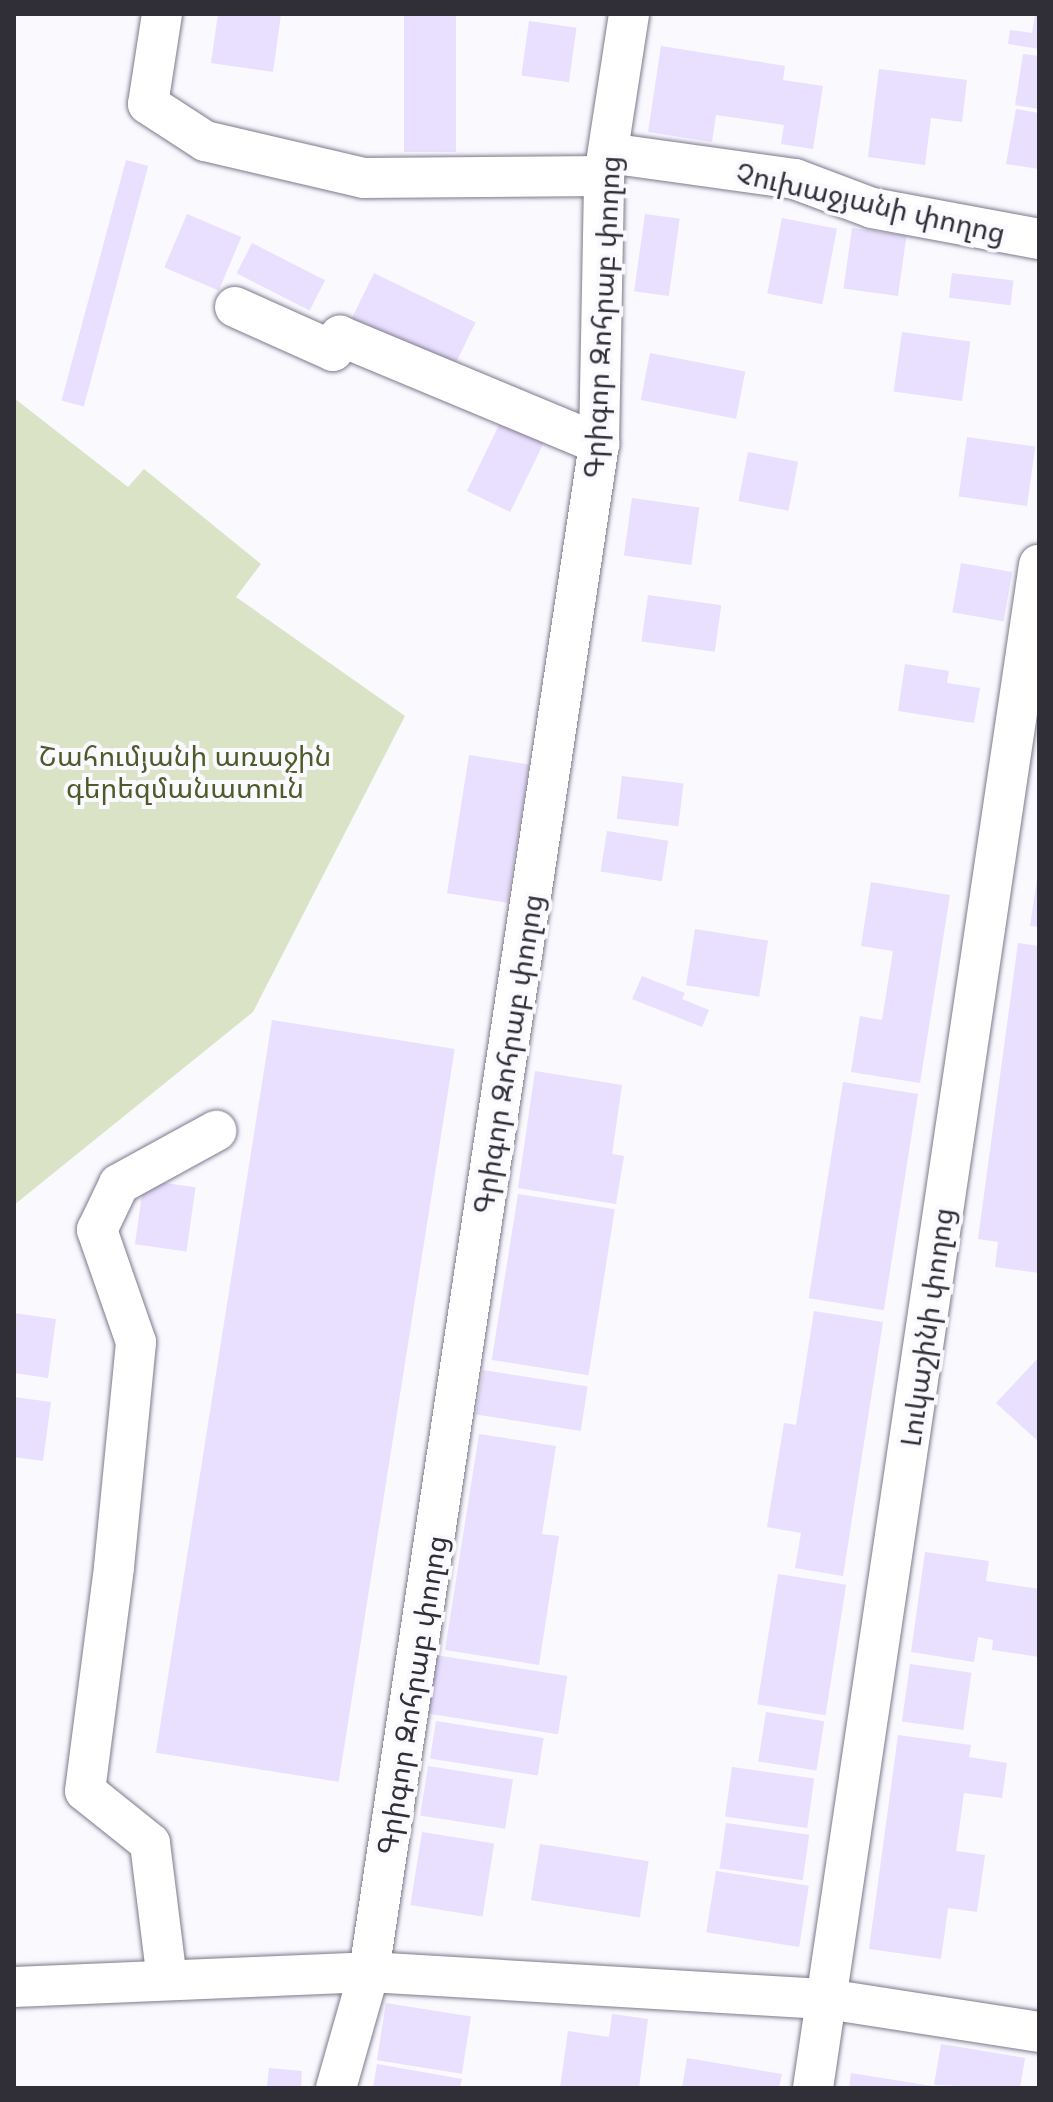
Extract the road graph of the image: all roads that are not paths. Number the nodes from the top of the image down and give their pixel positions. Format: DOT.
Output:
graph roads {
  1 [pos="162,14"];
  2 [pos="629,14"];
  3 [pos="606,165"];
  4 [pos="1039,239"];
  5 [pos="235,307"];
  6 [pos="599,444"];
  7 [pos="1039,565"];
  8 [pos="216,1131"];
  9 [pos="369,1972"];
  10 [pos="167,1980"];
  11 [pos="14,1987"];
  12 [pos="827,1999"];
  13 [pos="1039,2032"];
  14 [pos="336,2088"];
  15 [pos="813,2088"];
  1 -- 3 [label="street, Չուխաջյանի փողոց"];
  2 -- 3 [label="street, Գրիգոր Զոհրաբ փողոց"];
  3 -- 4 [label="street, Չուխաջյանի փողոց"];
  3 -- 6 [label="street, Գրիգոր Զոհրաբ փողոց"];
  5 -- 6 [label="street"];
  6 -- 9 [label="street, Գրիգոր Զոհրաբ փողոց"];
  7 -- 12 [label="street, Լուկաշինի փողոց"];
  8 -- 10 [label="street"];
  9 -- 10 [label="street"];
  9 -- 12 [label="street"];
  9 -- 14 [label="street, Գրիգոր Զոհրաբ փողոց"];
  10 -- 11 [label="street"];
  12 -- 13 [label="street"];
  12 -- 15 [label="street, Լուկաշինի փողոց"];
}
